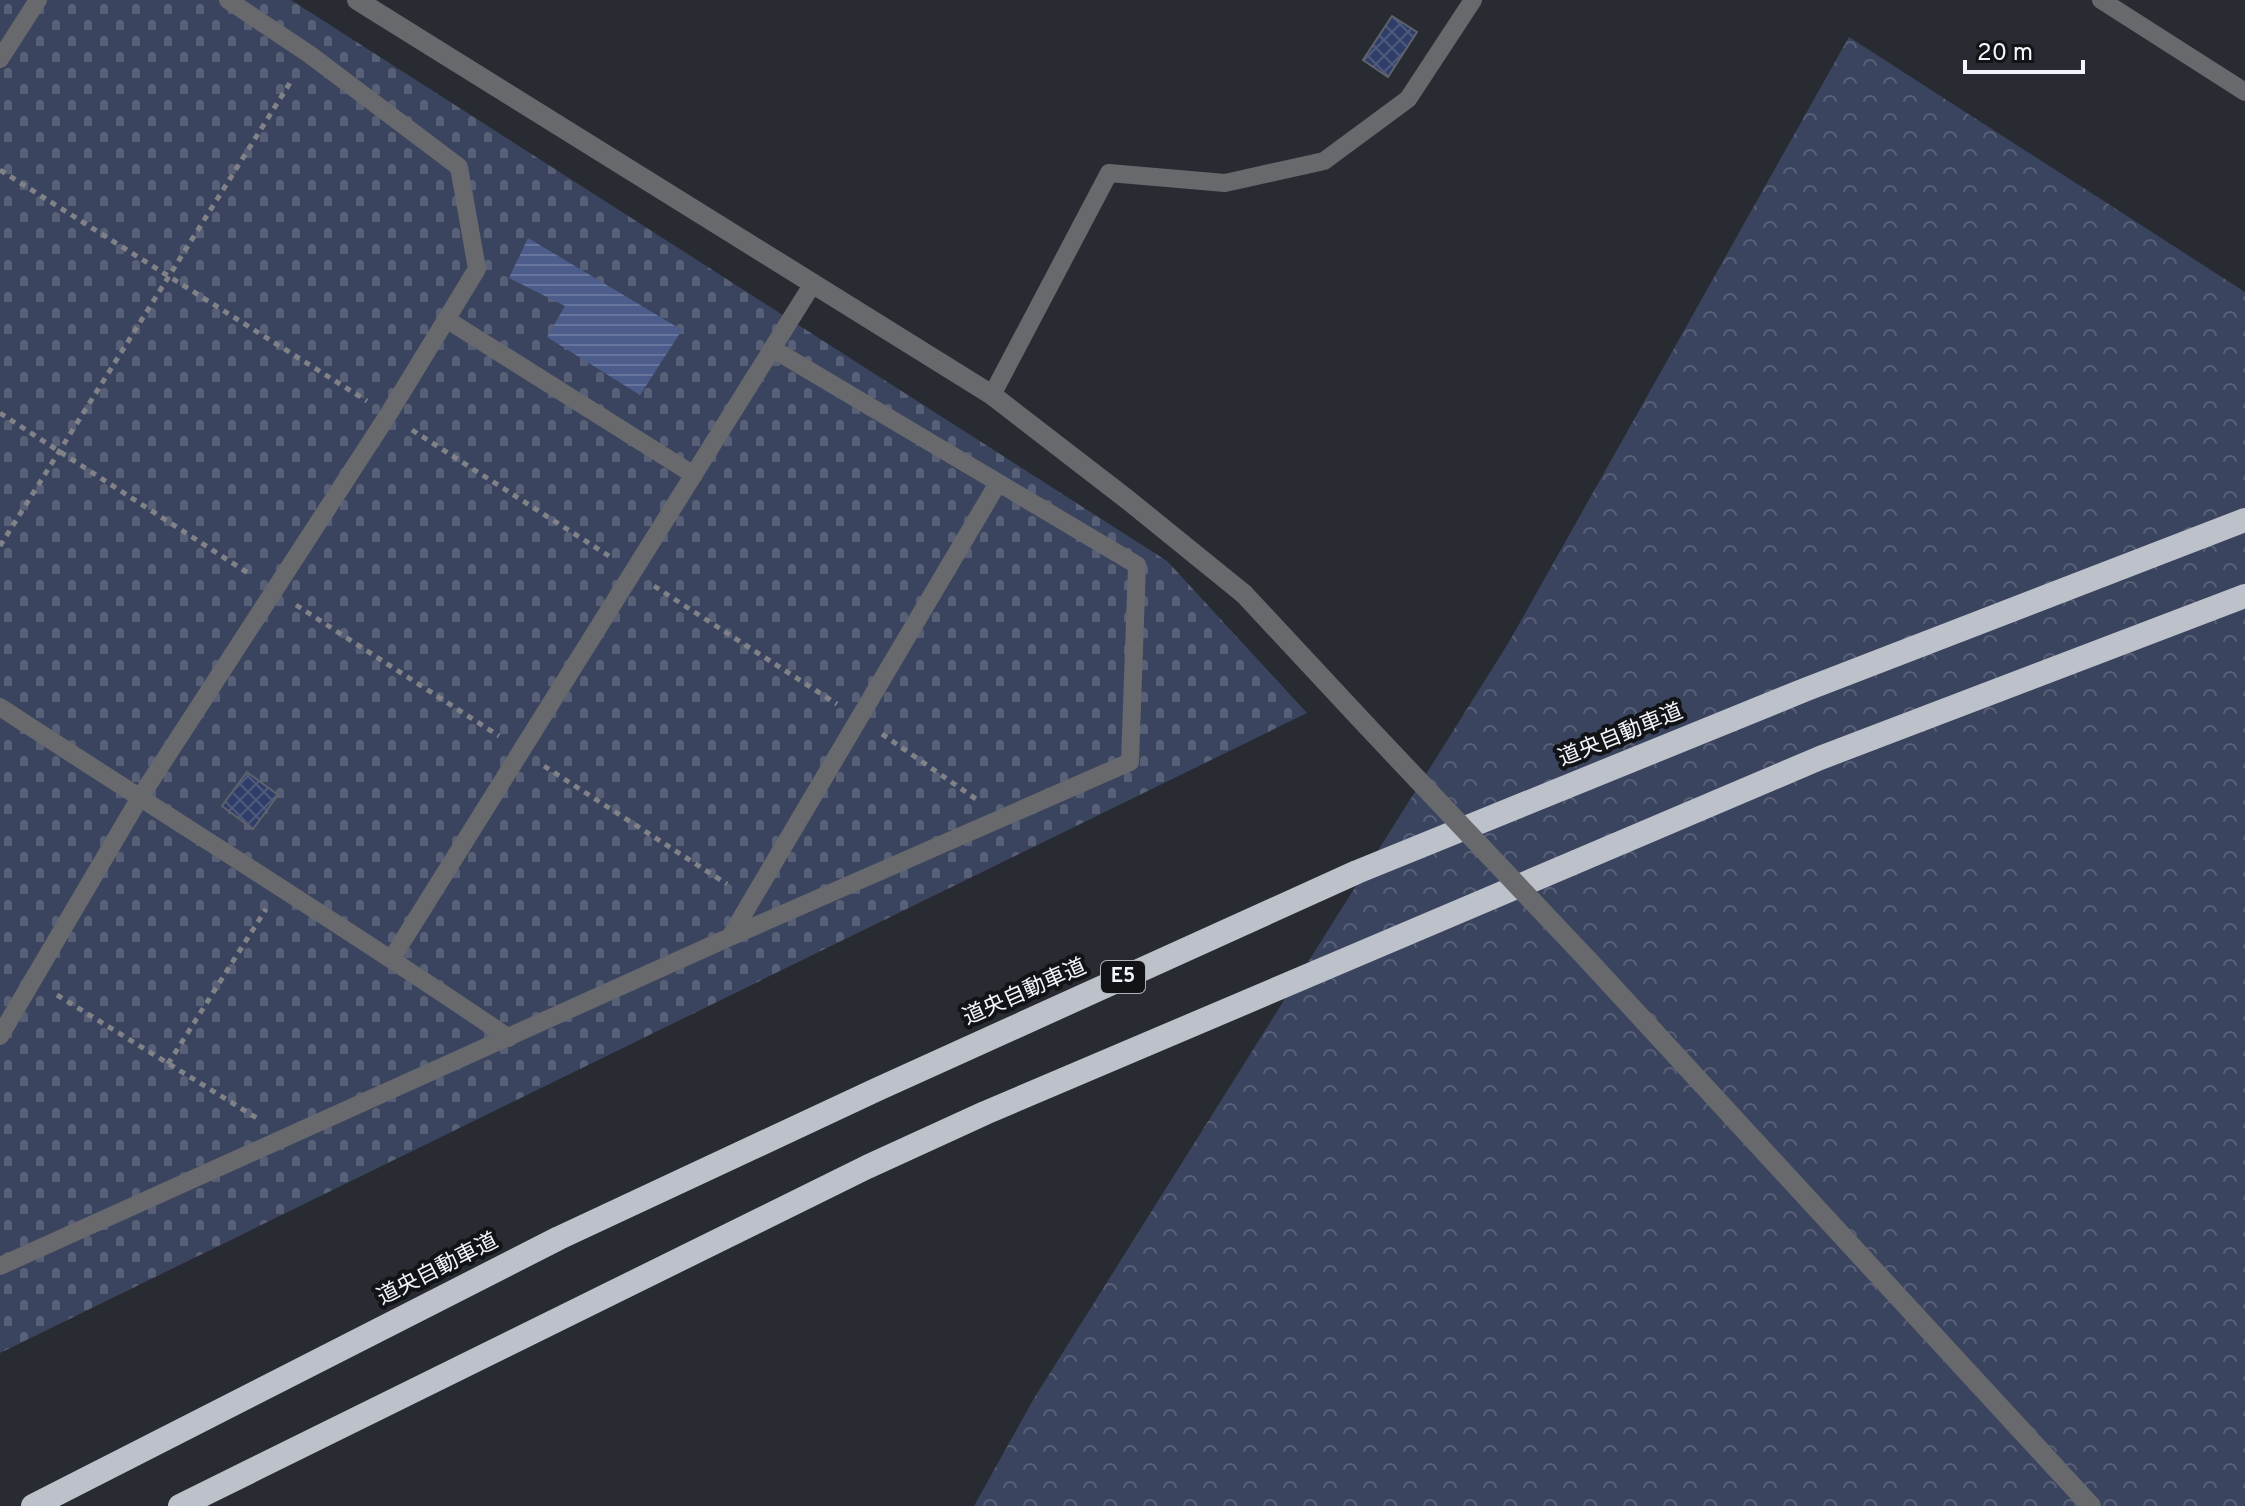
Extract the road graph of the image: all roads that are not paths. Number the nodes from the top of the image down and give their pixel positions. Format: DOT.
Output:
graph roads {
  1 [pos="38,0"];
  2 [pos="228,0"];
  3 [pos="357,0"];
  4 [pos="1473,0"];
  5 [pos="2101,0"];
  6 [pos="0,59"];
  7 [pos="2245,92"];
  8 [pos="812,285"];
  9 [pos="446,319"];
  10 [pos="773,349"];
  11 [pos="992,395"];
  12 [pos="694,475"];
  13 [pos="998,483"];
  14 [pos="2245,520"];
  15 [pos="2245,596"];
  16 [pos="0,707"];
  17 [pos="139,799"];
  18 [pos="730,937"];
  19 [pos="392,958"];
  20 [pos="0,1036"];
  21 [pos="509,1038"];
  22 [pos="0,1266"];
  23 [pos="33,1506"];
  24 [pos="180,1506"];
  25 [pos="2091,1506"];
  1 -- 6 [label="lane"];
  2 -- 9 [label="lane"];
  3 -- 8 [label="street"];
  4 -- 11 [label="lane"];
  5 -- 7 [label="lane"];
  8 -- 10 [label="lane"];
  8 -- 11 [label="street"];
  9 -- 12 [label="lane"];
  9 -- 17 [label="lane"];
  10 -- 12 [label="lane"];
  10 -- 13 [label="lane"];
  11 -- 25 [label="street, bridge"];
  12 -- 19 [label="lane"];
  13 -- 18 [label="lane"];
  13 -- 18 [label="lane"];
  14 -- 23 [label="highway, 道央自動車道 / E5"];
  15 -- 24 [label="highway"];
  16 -- 17 [label="lane"];
  17 -- 19 [label="lane"];
  17 -- 20 [label="lane"];
  18 -- 21 [label="lane"];
  19 -- 21 [label="lane"];
  21 -- 22 [label="lane"];
}
